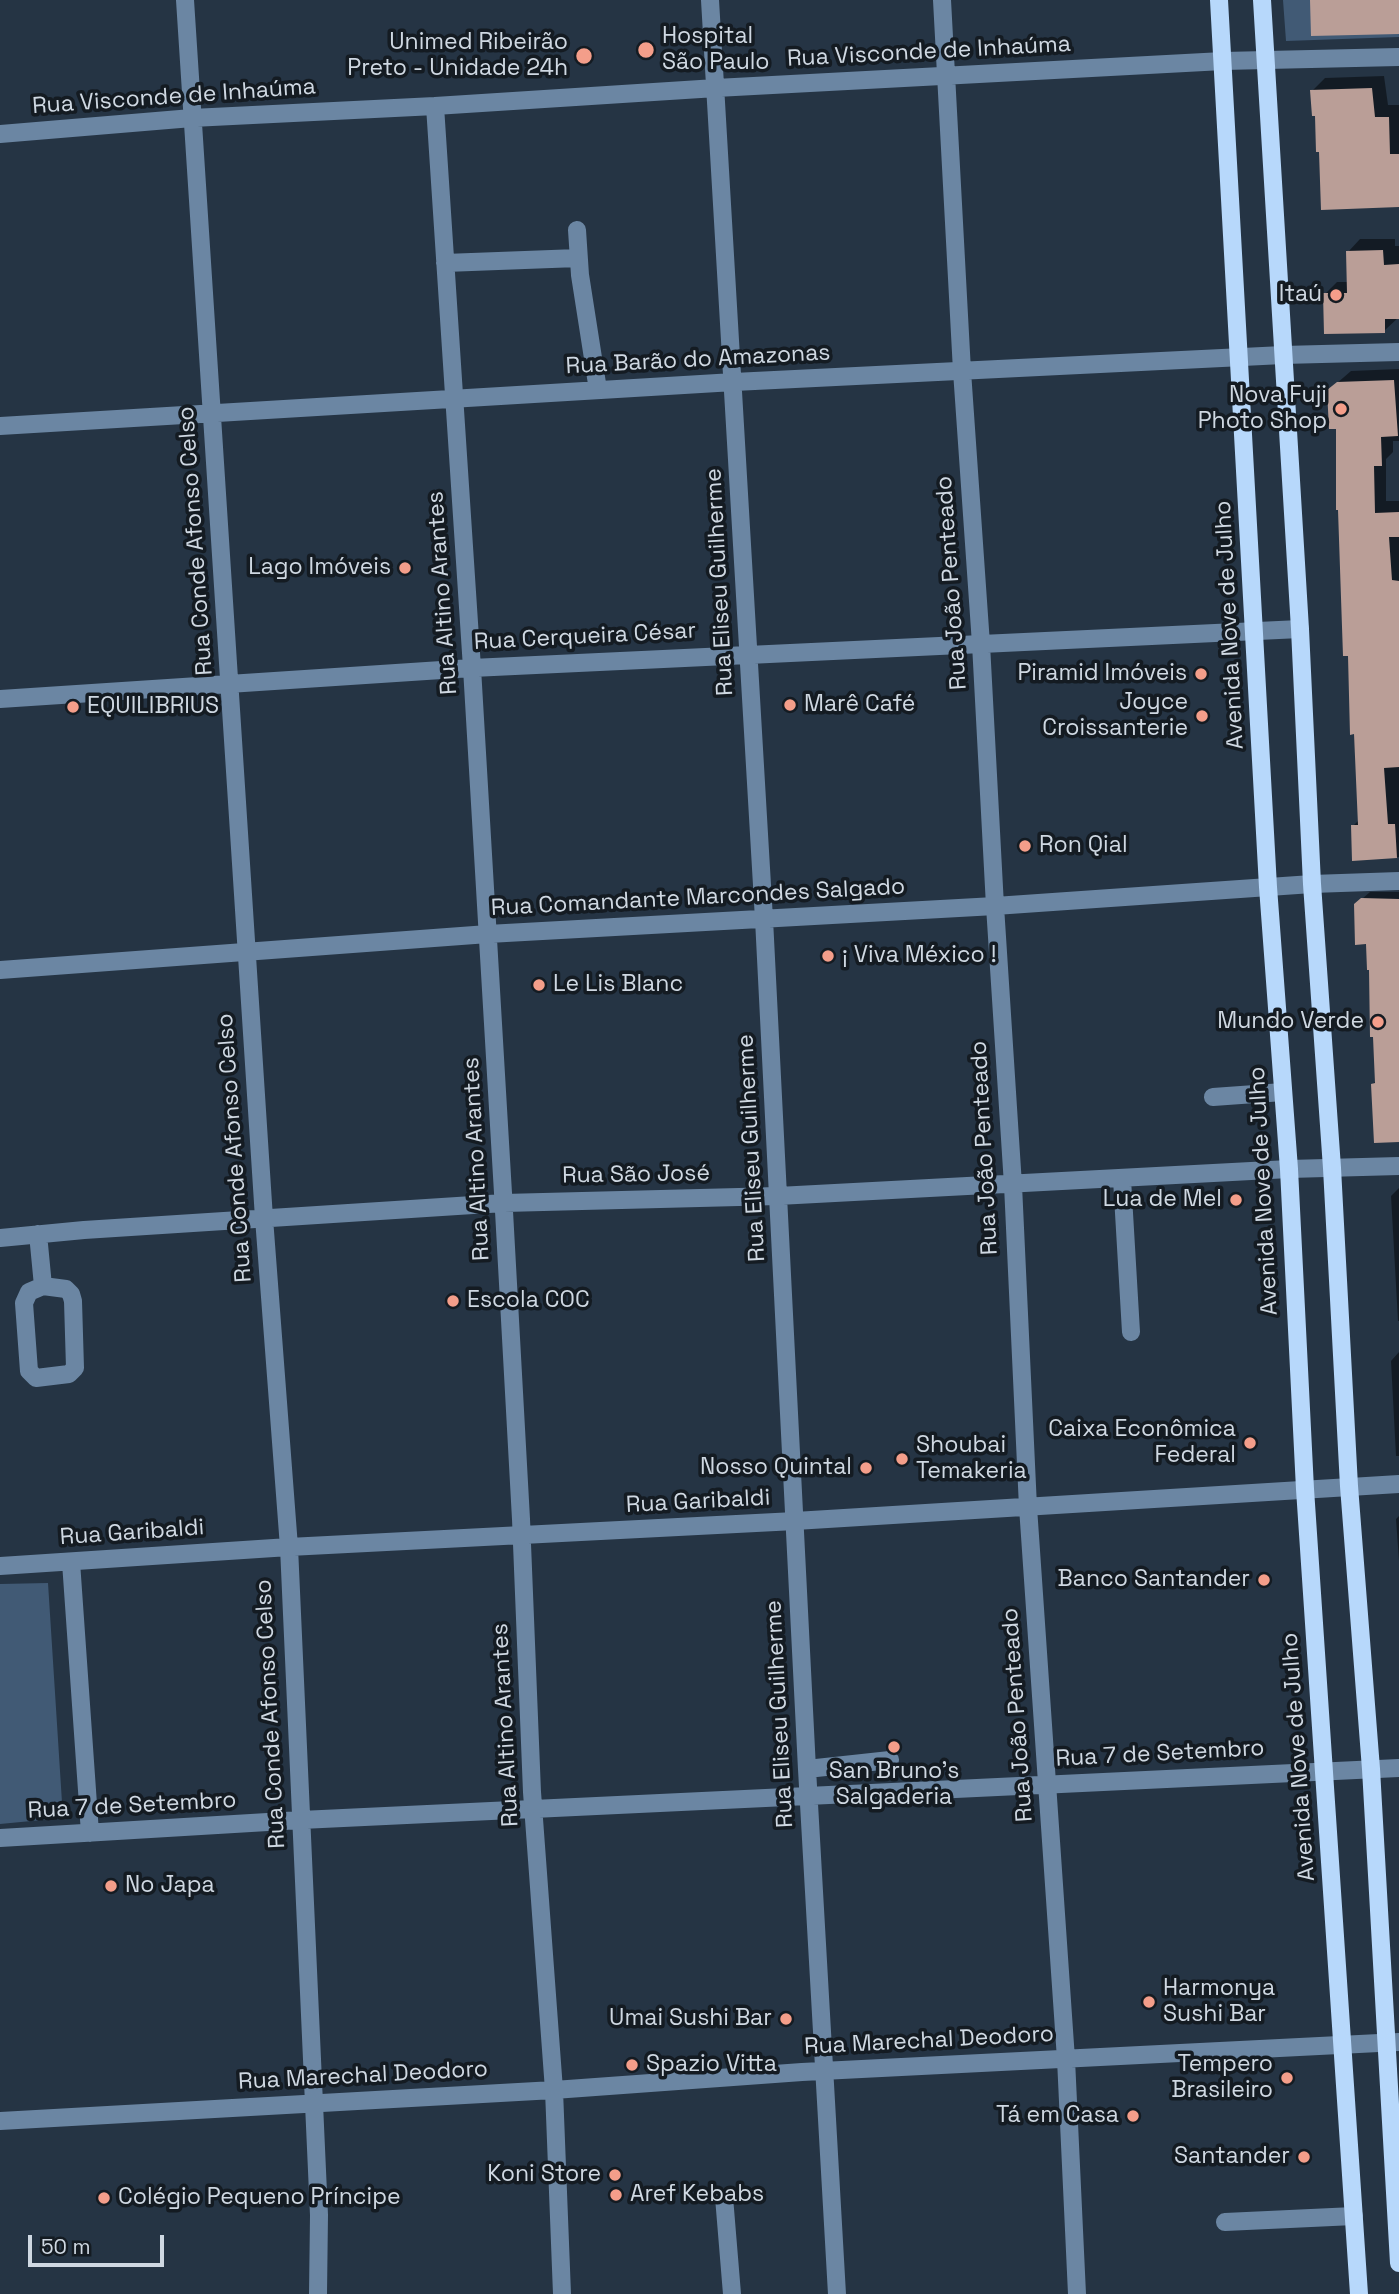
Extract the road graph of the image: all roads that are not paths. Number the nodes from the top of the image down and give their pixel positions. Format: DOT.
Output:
graph roads {
  1 [pos="185,0"];
  2 [pos="710,0"];
  3 [pos="942,0"];
  4 [pos="1219,0"];
  5 [pos="1262,0"];
  6 [pos="1399,57"];
  7 [pos="1266,60"];
  8 [pos="1223,61"];
  9 [pos="947,76"];
  10 [pos="716,88"];
  11 [pos="435,106"];
  12 [pos="192,118"];
  13 [pos="0,134"];
  14 [pos="577,230"];
  15 [pos="578,258"];
  16 [pos="445,263"];
  17 [pos="1399,352"];
  18 [pos="1283,355"];
  19 [pos="1239,357"];
  20 [pos="962,371"];
  21 [pos="734,382"];
  22 [pos="598,390"];
  23 [pos="455,399"];
  24 [pos="212,414"];
  25 [pos="0,426"];
  26 [pos="1300,629"];
  27 [pos="1255,632"];
  28 [pos="981,644"];
  29 [pos="749,654"];
  30 [pos="472,668"];
  31 [pos="229,684"];
  32 [pos="0,699"];
  33 [pos="1399,881"];
  34 [pos="1312,884"];
  35 [pos="1268,887"];
  36 [pos="995,906"];
  37 [pos="764,919"];
  38 [pos="488,934"];
  39 [pos="246,951"];
  40 [pos="0,970"];
  41 [pos="1283,1092"];
  42 [pos="1213,1097"];
  43 [pos="1399,1166"];
  44 [pos="1332,1168"];
  45 [pos="1289,1170"];
  46 [pos="1122,1179"];
  47 [pos="1013,1185"];
  48 [pos="778,1196"];
  49 [pos="504,1203"];
  50 [pos="264,1219"];
  51 [pos="38,1234"];
  52 [pos="0,1237"];
  53 [pos="43,1286"];
  54 [pos="1131,1332"];
  55 [pos="1399,1484"];
  56 [pos="1349,1486"];
  57 [pos="1305,1489"];
  58 [pos="1028,1507"];
  59 [pos="794,1521"];
  60 [pos="522,1536"];
  61 [pos="289,1547"];
  62 [pos="71,1562"];
  63 [pos="0,1566"];
  64 [pos="890,1760"];
  65 [pos="1399,1768"];
  66 [pos="807,1769"];
  67 [pos="1371,1769"];
  68 [pos="1324,1771"];
  69 [pos="1046,1783"];
  70 [pos="808,1795"];
  71 [pos="533,1809"];
  72 [pos="301,1821"];
  73 [pos="90,1833"];
  74 [pos="0,1838"];
  75 [pos="1392,2042"];
  76 [pos="1343,2046"];
  77 [pos="1066,2059"];
  78 [pos="824,2070"];
  79 [pos="554,2090"];
  80 [pos="313,2104"];
  81 [pos="0,2121"];
  82 [pos="724,2197"];
  83 [pos="1354,2216"];
  84 [pos="1224,2221"];
  85 [pos="1399,2263"];
  86 [pos="318,2294"];
  87 [pos="562,2294"];
  88 [pos="732,2294"];
  89 [pos="837,2294"];
  90 [pos="1077,2294"];
  91 [pos="1359,2294"];
  1 -- 12 [label="street, Rua Conde Afonso Celso"];
  2 -- 10 [label="street, Rua Eliseu Guilherme"];
  3 -- 9 [label="street, Rua João Penteado"];
  4 -- 8 [label="main road, Avenida Nove de Julho"];
  5 -- 7 [label="main road"];
  6 -- 7 [label="street, Rua Visconde de Inhaúma"];
  7 -- 8 [label="street, Rua Visconde de Inhaúma"];
  7 -- 18 [label="main road"];
  8 -- 9 [label="street, Rua Visconde de Inhaúma"];
  8 -- 19 [label="main road, Avenida Nove de Julho"];
  9 -- 10 [label="street, Rua Visconde de Inhaúma"];
  9 -- 20 [label="street, Rua João Penteado"];
  10 -- 11 [label="street, Rua Visconde de Inhaúma"];
  10 -- 21 [label="street, Rua Eliseu Guilherme"];
  11 -- 12 [label="street, Rua Visconde de Inhaúma"];
  11 -- 16 [label="street, Rua Altino Arantes"];
  12 -- 13 [label="street, Rua Visconde de Inhaúma"];
  12 -- 24 [label="street, Rua Conde Afonso Celso"];
  14 -- 15 [label="street"];
  15 -- 16 [label="street"];
  15 -- 22 [label="street"];
  16 -- 23 [label="street, Rua Altino Arantes"];
  17 -- 18 [label="street, Rua Barão do Amazonas"];
  18 -- 19 [label="street, Rua Barão do Amazonas"];
  18 -- 26 [label="main road"];
  19 -- 20 [label="street, Rua Barão do Amazonas"];
  19 -- 27 [label="main road, Avenida Nove de Julho"];
  20 -- 21 [label="street, Rua Barão do Amazonas"];
  20 -- 28 [label="street, Rua João Penteado"];
  21 -- 22 [label="street, Rua Barão do Amazonas"];
  21 -- 29 [label="street, Rua Eliseu Guilherme"];
  22 -- 23 [label="street, Rua Barão do Amazonas"];
  23 -- 24 [label="street, Rua Barão do Amazonas"];
  23 -- 30 [label="street, Rua Altino Arantes"];
  24 -- 25 [label="street, Rua Barão do Amazonas"];
  24 -- 31 [label="street, Rua Conde Afonso Celso"];
  26 -- 27 [label="street, Rua Cerqueira César"];
  26 -- 34 [label="main road"];
  27 -- 28 [label="street, Rua Cerqueira César"];
  27 -- 35 [label="main road, Avenida Nove de Julho"];
  28 -- 29 [label="street, Rua Cerqueira César"];
  28 -- 36 [label="street, Rua João Penteado"];
  29 -- 30 [label="street, Rua Cerqueira César"];
  29 -- 37 [label="street, Rua Eliseu Guilherme"];
  30 -- 31 [label="street, Rua Cerqueira César"];
  30 -- 38 [label="street, Rua Altino Arantes"];
  31 -- 32 [label="street, Rua Cerqueira César"];
  31 -- 39 [label="street, Rua Conde Afonso Celso"];
  33 -- 34 [label="street, Rua Comandante Marcondes Salgado"];
  34 -- 35 [label="street, Rua Comandante Marcondes Salgado"];
  34 -- 44 [label="main road"];
  35 -- 36 [label="street, Rua Comandante Marcondes Salgado"];
  35 -- 41 [label="main road, Avenida Nove de Julho"];
  36 -- 37 [label="street, Rua Comandante Marcondes Salgado"];
  36 -- 47 [label="street, Rua João Penteado"];
  37 -- 38 [label="street, Rua Comandante Marcondes Salgado"];
  37 -- 48 [label="street, Rua Eliseu Guilherme"];
  38 -- 39 [label="street, Rua Comandante Marcondes Salgado"];
  38 -- 49 [label="street, Rua Altino Arantes"];
  39 -- 40 [label="street, Rua Comandante Marcondes Salgado"];
  39 -- 50 [label="street, Rua Conde Afonso Celso"];
  41 -- 42 [label="street"];
  41 -- 45 [label="main road, Avenida Nove de Julho"];
  43 -- 44 [label="street, Rua São José"];
  44 -- 45 [label="street, Rua São José"];
  44 -- 56 [label="main road"];
  45 -- 46 [label="street, Rua São José"];
  45 -- 57 [label="main road, Avenida Nove de Julho"];
  46 -- 47 [label="street, Rua São José"];
  46 -- 54 [label="street"];
  47 -- 48 [label="street, Rua São José"];
  47 -- 58 [label="street, Rua João Penteado"];
  48 -- 49 [label="street, Rua São José"];
  48 -- 59 [label="street, Rua Eliseu Guilherme"];
  49 -- 50 [label="street, Rua São José"];
  49 -- 60 [label="street, Rua Altino Arantes"];
  50 -- 51 [label="street, Rua São José"];
  50 -- 61 [label="street, Rua Conde Afonso Celso"];
  51 -- 52 [label="street, Rua São José"];
  51 -- 53 [label="street"];
  53 -- 53 [label="street"];
  55 -- 56 [label="street, Rua Garibaldi"];
  56 -- 57 [label="street, Rua Garibaldi"];
  56 -- 67 [label="main road"];
  57 -- 58 [label="street, Rua Garibaldi"];
  57 -- 68 [label="main road, Avenida Nove de Julho"];
  58 -- 59 [label="street, Rua Garibaldi"];
  58 -- 69 [label="street, Rua João Penteado"];
  59 -- 60 [label="street, Rua Garibaldi"];
  59 -- 66 [label="street, Rua Eliseu Guilherme"];
  60 -- 61 [label="street, Rua Garibaldi"];
  60 -- 71 [label="street, Rua Altino Arantes"];
  61 -- 62 [label="street, Rua Garibaldi"];
  61 -- 72 [label="street, Rua Conde Afonso Celso"];
  62 -- 63 [label="street, Rua Garibaldi"];
  62 -- 73 [label="street"];
  64 -- 66 [label="street"];
  65 -- 67 [label="street, Rua 7 de Setembro"];
  66 -- 70 [label="street, Rua Eliseu Guilherme"];
  67 -- 68 [label="street, Rua 7 de Setembro"];
  67 -- 75 [label="main road"];
  68 -- 69 [label="street, Rua 7 de Setembro"];
  68 -- 76 [label="main road, Avenida Nove de Julho"];
  69 -- 70 [label="street, Rua 7 de Setembro"];
  69 -- 77 [label="street, Rua João Penteado"];
  70 -- 71 [label="street, Rua 7 de Setembro"];
  70 -- 78 [label="street, Rua Eliseu Guilherme"];
  71 -- 72 [label="street, Rua 7 de Setembro"];
  71 -- 79 [label="street, Rua Altino Arantes"];
  72 -- 73 [label="street, Rua 7 de Setembro"];
  72 -- 80 [label="street, Rua Conde Afonso Celso"];
  73 -- 74 [label="street, Rua 7 de Setembro"];
  75 -- 76 [label="street, Rua Marechal Deodoro"];
  75 -- 85 [label="main road"];
  76 -- 77 [label="street, Rua Marechal Deodoro"];
  76 -- 83 [label="main road, Avenida Nove de Julho"];
  77 -- 78 [label="street, Rua Marechal Deodoro"];
  77 -- 90 [label="street, Rua João Penteado"];
  78 -- 79 [label="street, Rua Marechal Deodoro"];
  78 -- 89 [label="street, Rua Eliseu Guilherme"];
  79 -- 80 [label="street, Rua Marechal Deodoro"];
  79 -- 87 [label="street, Rua Altino Arantes"];
  80 -- 81 [label="street, Rua Marechal Deodoro"];
  80 -- 86 [label="street, Rua Conde Afonso Celso"];
  82 -- 88 [label="street"];
  83 -- 84 [label="street"];
  83 -- 91 [label="main road, Avenida Nove de Julho"];
}
